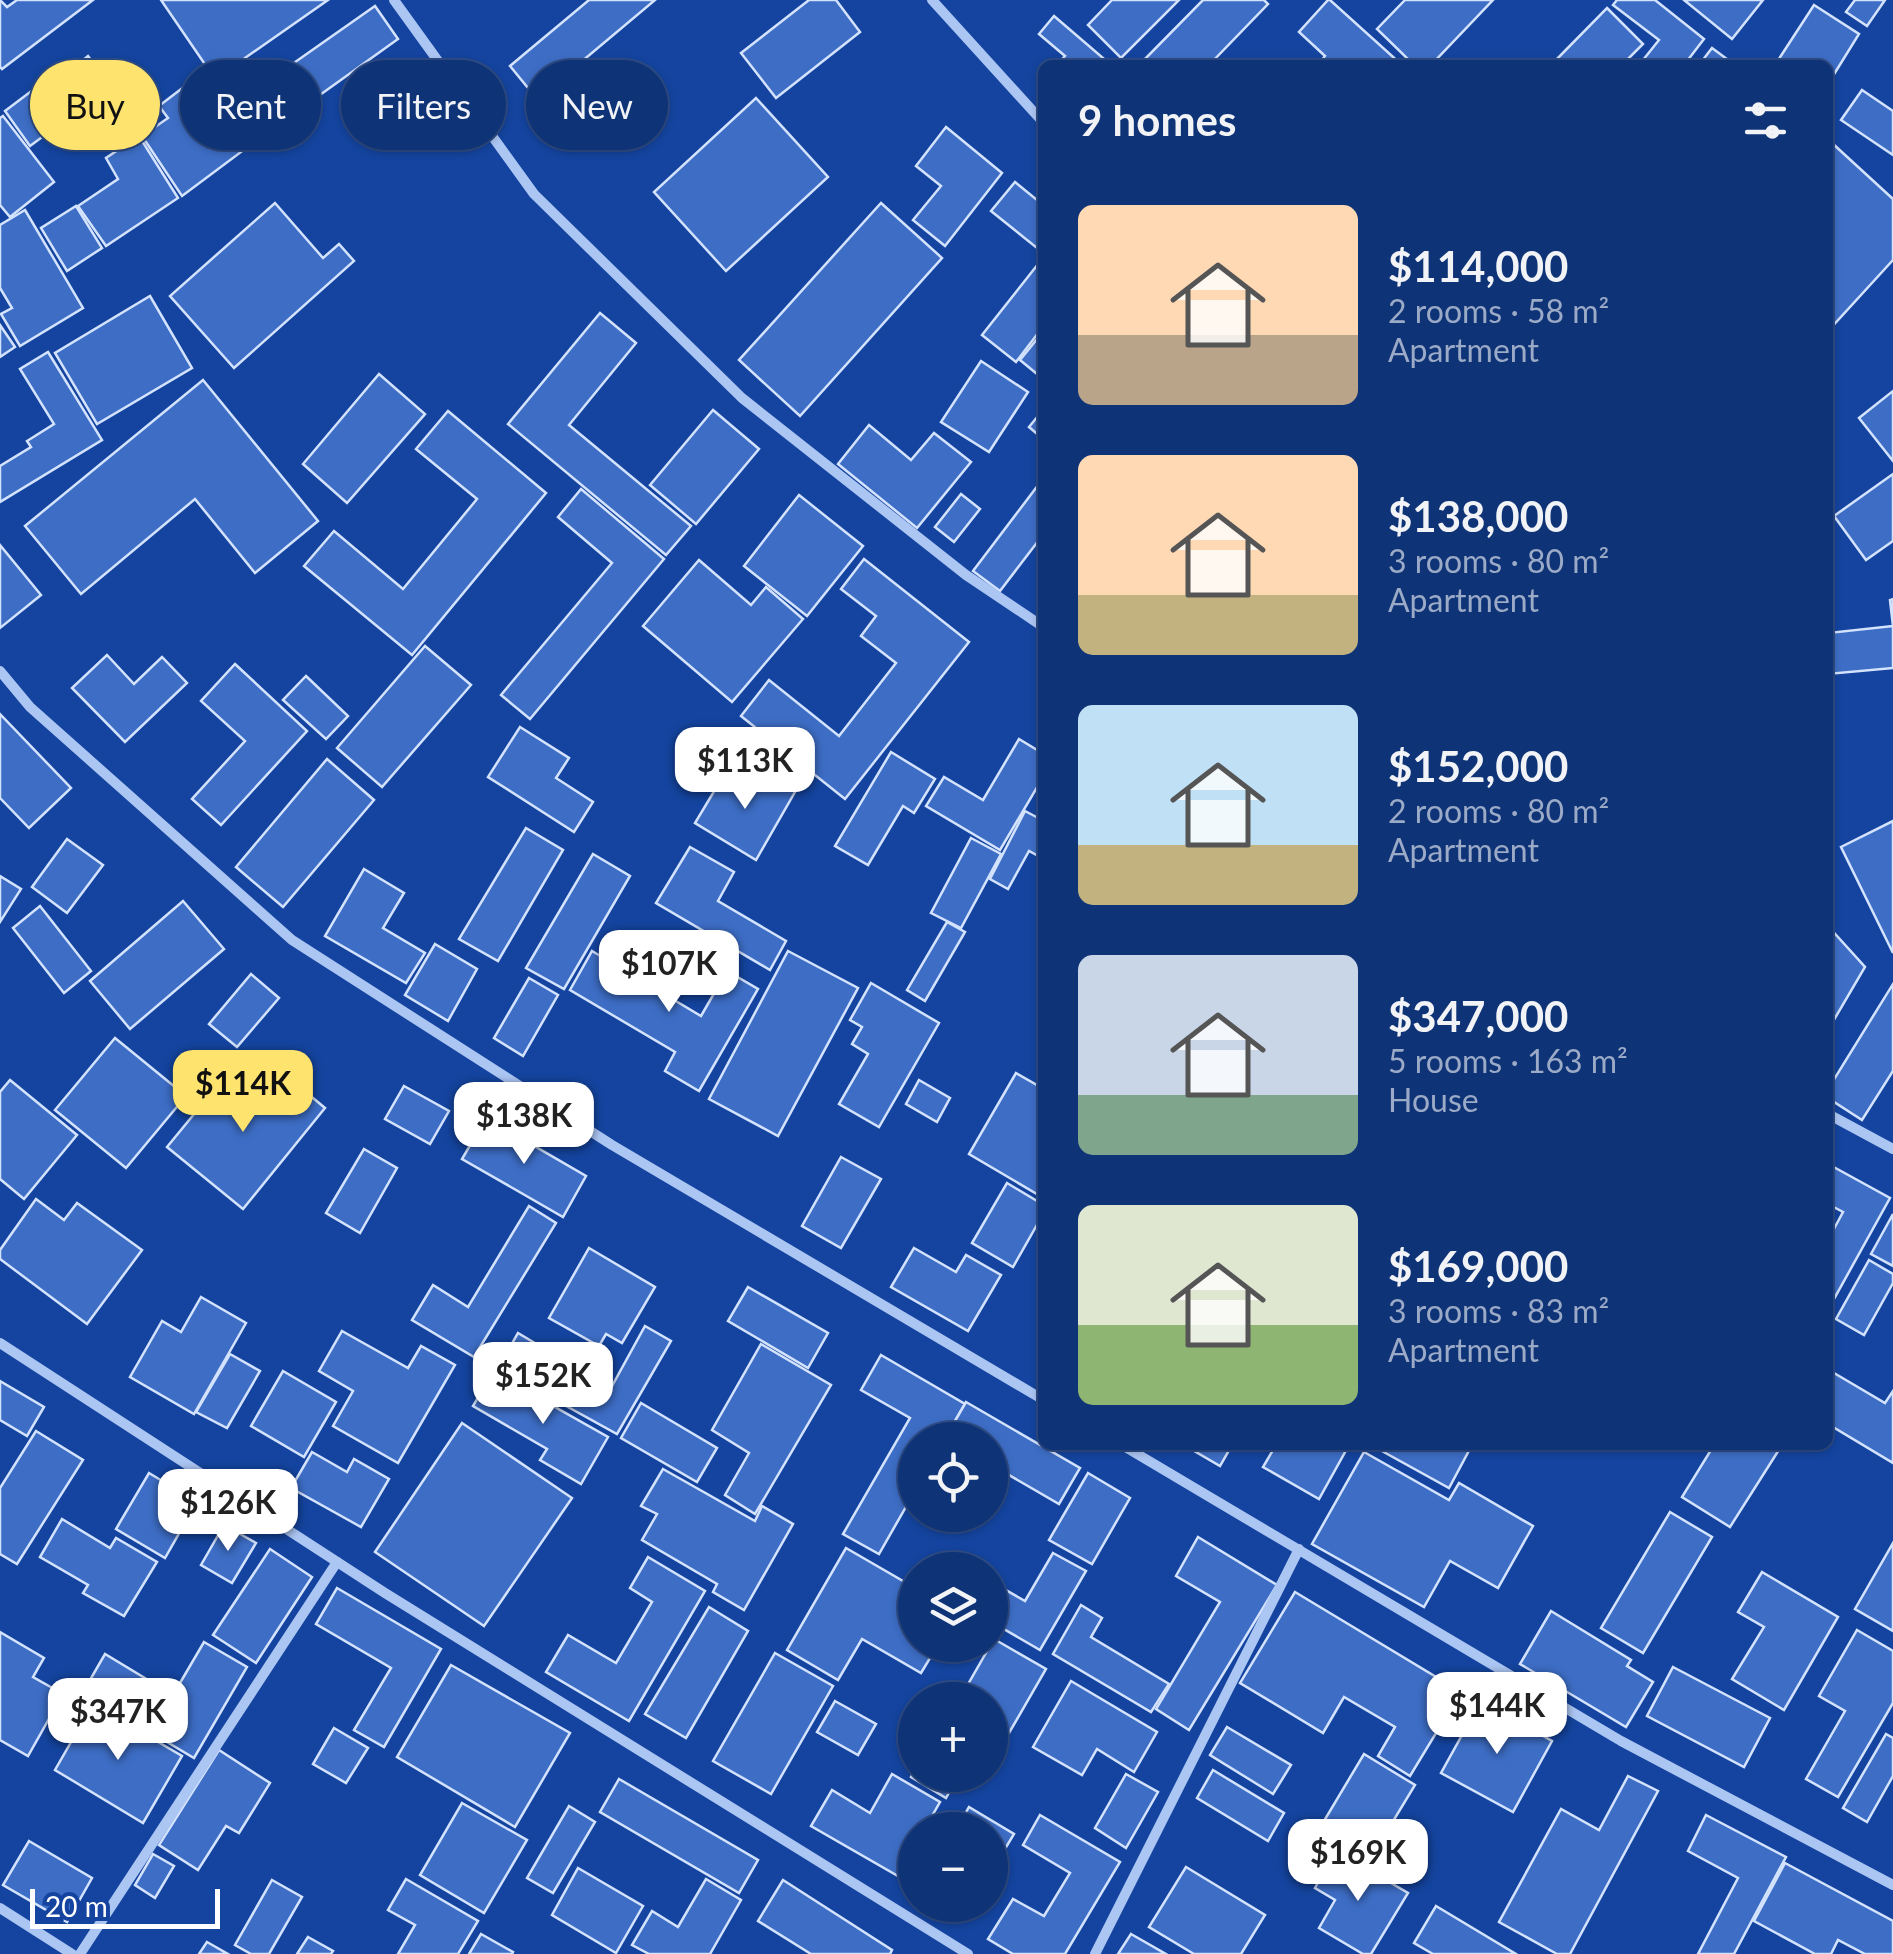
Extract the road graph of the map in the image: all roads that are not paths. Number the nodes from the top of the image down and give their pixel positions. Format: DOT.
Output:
graph roads {
  1 [pos="394,0"];
  2 [pos="932,0"];
  3 [pos="1038,116"];
  4 [pos="1038,623"];
  5 [pos="0,672"];
  6 [pos="1833,1117"];
  7 [pos="1893,1149"];
  8 [pos="0,1344"];
  9 [pos="1038,1396"];
  10 [pos="1130,1450"];
  11 [pos="1299,1550"];
  12 [pos="337,1562"];
  13 [pos="1893,1885"];
  14 [pos="0,1908"];
  15 [pos="76,1954"];
  16 [pos="968,1954"];
  17 [pos="1095,1954"];
  1 -- 4 [label="street"];
  2 -- 3 [label="street"];
  5 -- 9 [label="street"];
  6 -- 7 [label="street"];
  8 -- 12 [label="street"];
  10 -- 11 [label="street"];
  11 -- 13 [label="street"];
  11 -- 17 [label="street"];
  12 -- 15 [label="street"];
  12 -- 16 [label="street"];
  14 -- 15 [label="street"];
}
